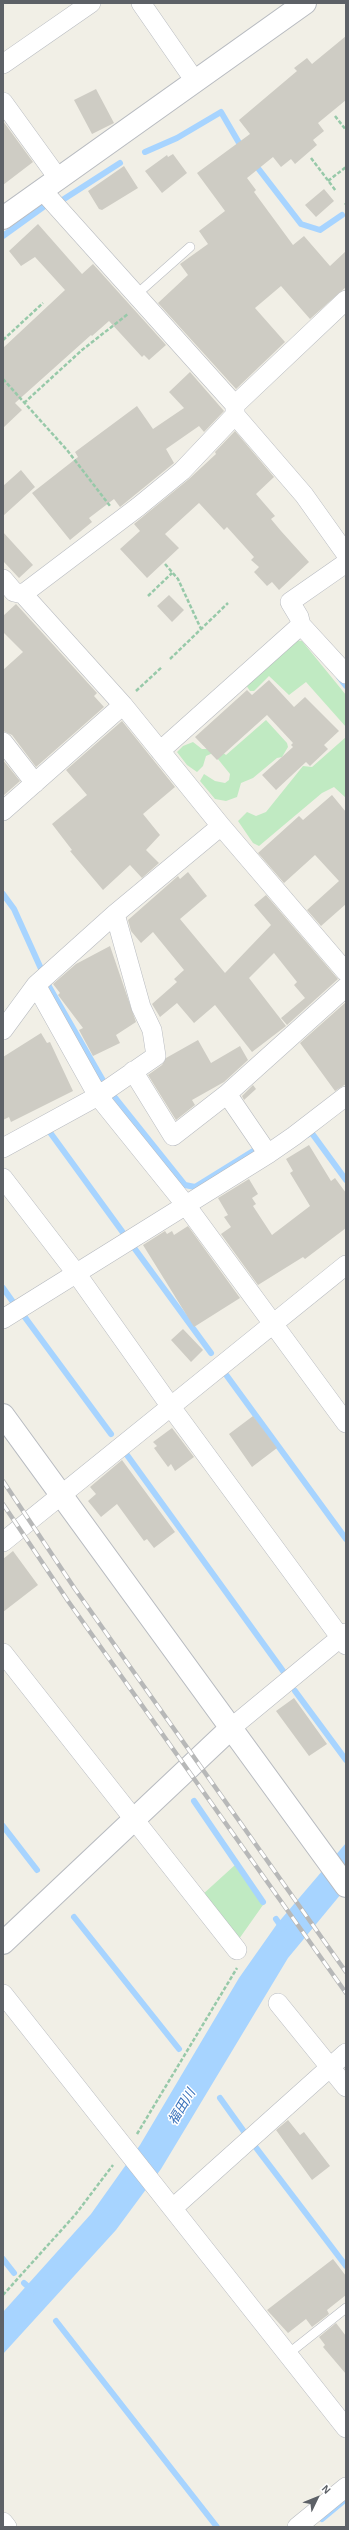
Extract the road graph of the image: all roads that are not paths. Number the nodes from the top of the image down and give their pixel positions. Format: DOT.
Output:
graph roads {
  1 [pos="91,3"];
  2 [pos="141,3"];
  3 [pos="306,3"];
  4 [pos="3,64"];
  5 [pos="194,81"];
  6 [pos="3,102"];
  7 [pos="50,184"];
  8 [pos="3,218"];
  9 [pos="190,247"];
  10 [pos="140,298"];
  11 [pos="346,300"];
  12 [pos="235,410"];
  13 [pos="346,554"];
  14 [pos="346,564"];
  15 [pos="11,592"];
  16 [pos="301,625"];
  17 [pos="346,674"];
  18 [pos="123,705"];
  19 [pos="3,742"];
  20 [pos="160,751"];
  21 [pos="35,783"];
  22 [pos="3,812"];
  23 [pos="221,826"];
  24 [pos="115,914"];
  25 [pos="346,972"];
  26 [pos="36,986"];
  27 [pos="346,987"];
  28 [pos="3,1030"];
  29 [pos="133,1071"];
  30 [pos="227,1094"];
  31 [pos="98,1096"];
  32 [pos="346,1096"];
  33 [pos="3,1148"];
  34 [pos="268,1154"];
  35 [pos="3,1178"];
  36 [pos="185,1204"];
  37 [pos="346,1264"];
  38 [pos="76,1273"];
  39 [pos="3,1319"];
  40 [pos="273,1322"];
  41 [pos="171,1407"];
  42 [pos="3,1415"];
  43 [pos="346,1423"];
  44 [pos="62,1496"];
  45 [pos="3,1542"];
  46 [pos="344,1639"];
  47 [pos="3,1653"];
  48 [pos="231,1728"];
  49 [pos="134,1820"];
  50 [pos="346,1886"];
  51 [pos="3,1943"];
  52 [pos="237,1950"];
  53 [pos="3,1994"];
  54 [pos="278,2003"];
  55 [pos="346,2053"];
  56 [pos="330,2066"];
  57 [pos="346,2086"];
  58 [pos="173,2208"];
  59 [pos="346,2308"];
  60 [pos="288,2354"];
  61 [pos="346,2428"];
  62 [pos="346,2487"];
  63 [pos="3,2522"];
  64 [pos="7,2527"];
  65 [pos="297,2527"];
  1 -- 4 [label="street"];
  2 -- 5 [label="street"];
  3 -- 5 [label="street"];
  5 -- 7 [label="street"];
  6 -- 7 [label="street"];
  7 -- 8 [label="street"];
  7 -- 10 [label="street"];
  9 -- 10 [label="lane"];
  10 -- 12 [label="street"];
  11 -- 12 [label="street"];
  12 -- 13 [label="street"];
  12 -- 15 [label="street"];
  14 -- 16 [label="street"];
  15 -- 18 [label="street"];
  16 -- 17 [label="street"];
  16 -- 20 [label="street"];
  18 -- 20 [label="street"];
  18 -- 21 [label="street"];
  19 -- 21 [label="street"];
  20 -- 23 [label="street"];
  21 -- 22 [label="street"];
  23 -- 24 [label="street"];
  23 -- 25 [label="street"];
  24 -- 26 [label="street"];
  24 -- 29 [label="street"];
  26 -- 28 [label="street"];
  26 -- 31 [label="street"];
  27 -- 30 [label="street"];
  29 -- 30 [label="street"];
  29 -- 31 [label="street"];
  30 -- 34 [label="street"];
  31 -- 33 [label="street"];
  31 -- 36 [label="street"];
  32 -- 34 [label="street"];
  34 -- 36 [label="street"];
  35 -- 38 [label="street"];
  36 -- 38 [label="street"];
  36 -- 40 [label="street"];
  37 -- 40 [label="street"];
  38 -- 39 [label="street"];
  38 -- 41 [label="street"];
  40 -- 41 [label="street"];
  40 -- 43 [label="street"];
  41 -- 44 [label="street"];
  41 -- 46 [label="street"];
  42 -- 44 [label="street"];
  44 -- 45 [label="street"];
  44 -- 48 [label="street"];
  46 -- 48 [label="street"];
  47 -- 49 [label="street"];
  48 -- 49 [label="street"];
  48 -- 50 [label="street"];
  49 -- 51 [label="street"];
  49 -- 52 [label="street"];
  53 -- 58 [label="street"];
  54 -- 56 [label="street"];
  55 -- 56 [label="street"];
  56 -- 57 [label="street"];
  56 -- 58 [label="street"];
  58 -- 60 [label="street"];
  59 -- 60 [label="lane"];
  60 -- 61 [label="street"];
  62 -- 65 [label="street"];
  63 -- 64 [label="street"];
}
